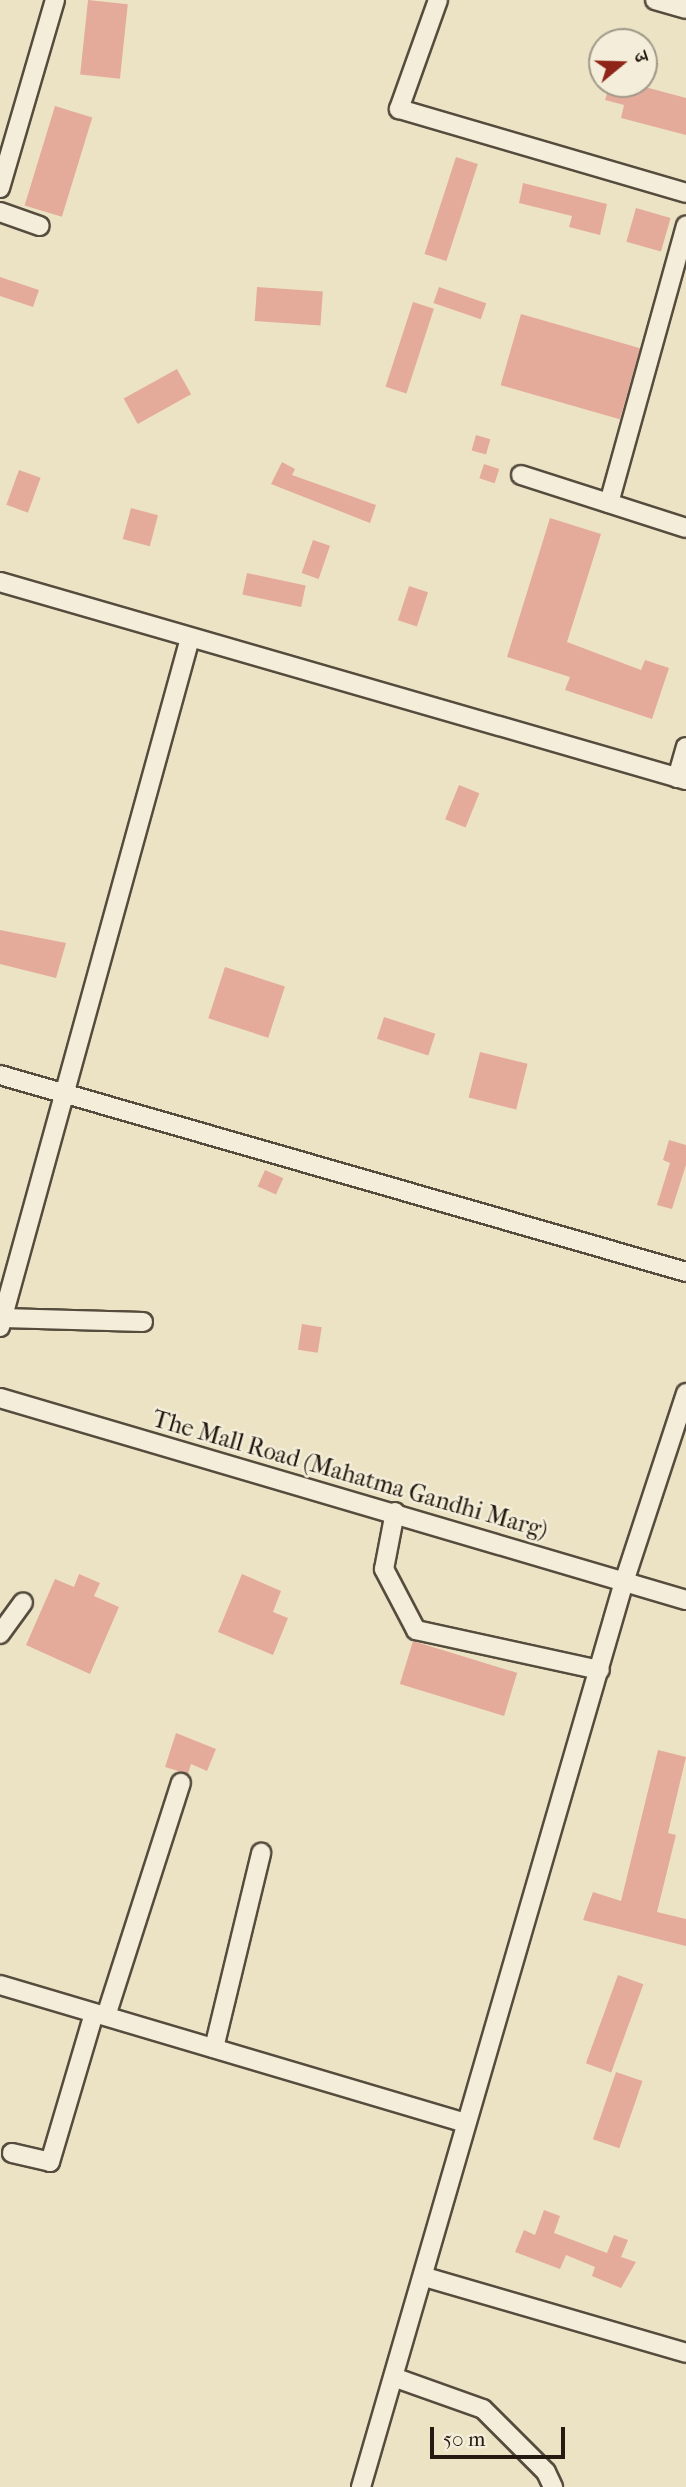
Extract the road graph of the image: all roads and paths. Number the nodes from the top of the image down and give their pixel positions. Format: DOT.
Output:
graph roads {
  1 [pos="55,0"];
  2 [pos="438,0"];
  3 [pos="655,0"];
  4 [pos="686,9"];
  5 [pos="0,188"];
  6 [pos="686,194"];
  7 [pos="0,212"];
  8 [pos="40,226"];
  9 [pos="686,226"];
  10 [pos="521,475"];
  11 [pos="609,503"];
  12 [pos="686,528"];
  13 [pos="0,582"];
  14 [pos="190,638"];
  15 [pos="686,747"];
  16 [pos="682,779"];
  17 [pos="0,1075"];
  18 [pos="66,1094"];
  19 [pos="686,1272"];
  20 [pos="143,1322"];
  21 [pos="1,1323"];
  22 [pos="686,1393"];
  23 [pos="0,1398"];
  24 [pos="394,1513"];
  25 [pos="624,1582"];
  26 [pos="686,1600"];
  27 [pos="23,1602"];
  28 [pos="0,1634"];
  29 [pos="600,1670"];
  30 [pos="181,1783"];
  31 [pos="261,1853"];
  32 [pos="0,1985"];
  33 [pos="100,2015"];
  34 [pos="214,2048"];
  35 [pos="465,2123"];
  36 [pos="12,2153"];
  37 [pos="425,2277"];
  38 [pos="686,2353"];
  39 [pos="396,2378"];
  40 [pos="361,2487"];
  41 [pos="553,2487"];
  1 -- 5 [label="street"];
  2 -- 6 [label="street"];
  3 -- 4 [label="street"];
  7 -- 8 [label="street"];
  9 -- 11 [label="street"];
  10 -- 11 [label="street"];
  11 -- 12 [label="street"];
  13 -- 14 [label="street"];
  14 -- 16 [label="street"];
  14 -- 18 [label="street"];
  15 -- 16 [label="street"];
  17 -- 18 [label="street"];
  18 -- 19 [label="street"];
  18 -- 21 [label="street"];
  20 -- 21 [label="street"];
  22 -- 25 [label="street"];
  23 -- 24 [label="street, The Mall Road (Mahatma Gandhi Marg)"];
  24 -- 25 [label="street, The Mall Road (Mahatma Gandhi Marg)"];
  24 -- 29 [label="street"];
  25 -- 26 [label="street, The Mall Road (Mahatma Gandhi Marg)"];
  25 -- 29 [label="street"];
  27 -- 28 [label="street"];
  29 -- 35 [label="street"];
  30 -- 33 [label="street"];
  31 -- 34 [label="street"];
  32 -- 33 [label="street"];
  33 -- 34 [label="street"];
  33 -- 36 [label="street"];
  34 -- 35 [label="street"];
  35 -- 37 [label="street"];
  37 -- 38 [label="street"];
  37 -- 39 [label="street"];
  39 -- 40 [label="street"];
  39 -- 41 [label="street"];
}
